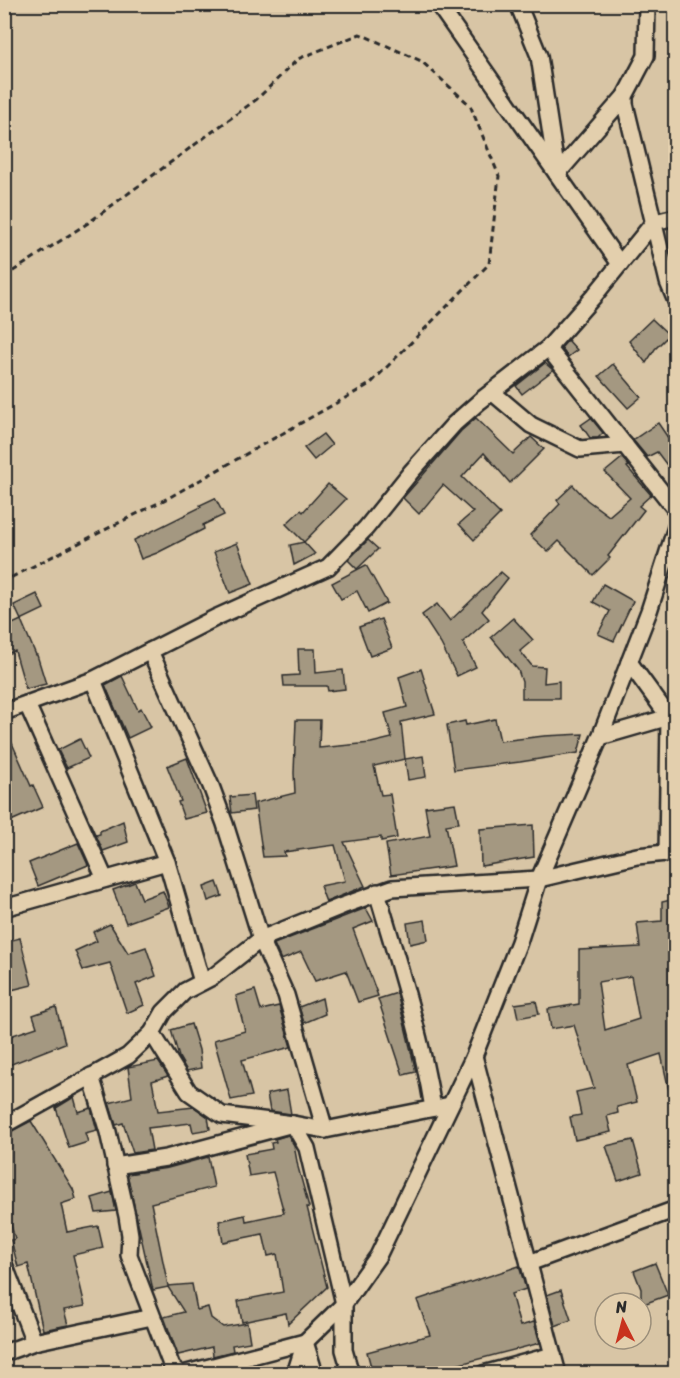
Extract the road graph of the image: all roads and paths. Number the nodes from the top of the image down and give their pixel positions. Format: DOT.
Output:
graph roads {
  1 [pos="438,4"];
  2 [pos="518,4"];
  3 [pos="647,4"];
  4 [pos="625,96"];
  5 [pos="557,174"];
  6 [pos="675,217"];
  7 [pos="654,222"];
  8 [pos="620,264"];
  9 [pos="4,277"];
  10 [pos="675,301"];
  11 [pos="548,348"];
  12 [pos="492,392"];
  13 [pos="625,445"];
  14 [pos="675,510"];
  15 [pos="675,527"];
  16 [pos="4,581"];
  17 [pos="150,651"];
  18 [pos="630,662"];
  19 [pos="93,680"];
  20 [pos="27,704"];
  21 [pos="4,712"];
  22 [pos="672,716"];
  23 [pos="600,737"];
  24 [pos="671,853"];
  25 [pos="167,862"];
  26 [pos="105,879"];
  27 [pos="539,879"];
  28 [pos="377,892"];
  29 [pos="4,908"];
  30 [pos="261,939"];
  31 [pos="202,982"];
  32 [pos="152,1034"];
  33 [pos="474,1056"];
  34 [pos="91,1076"];
  35 [pos="450,1105"];
  36 [pos="433,1108"];
  37 [pos="293,1124"];
  38 [pos="4,1125"];
  39 [pos="325,1130"];
  40 [pos="116,1166"];
  41 [pos="675,1209"];
  42 [pos="529,1263"];
  43 [pos="4,1264"];
  44 [pos="344,1304"];
  45 [pos="152,1317"];
  46 [pos="34,1342"];
  47 [pos="305,1342"];
  48 [pos="4,1353"];
  49 [pos="553,1355"];
  50 [pos="181,1374"];
  51 [pos="295,1374"];
  52 [pos="315,1374"];
  53 [pos="351,1374"];
  54 [pos="483,1374"];
  55 [pos="558,1374"];
  1 -- 5 [label="street"];
  2 -- 5 [label="street"];
  3 -- 4 [label="street"];
  4 -- 5 [label="street"];
  4 -- 7 [label="street"];
  5 -- 8 [label="street"];
  6 -- 7 [label="street"];
  7 -- 8 [label="street"];
  7 -- 10 [label="street"];
  8 -- 11 [label="street"];
  9 -- 16 [label="path"];
  11 -- 12 [label="street"];
  11 -- 13 [label="street"];
  12 -- 13 [label="street"];
  12 -- 17 [label="street"];
  13 -- 14 [label="street"];
  15 -- 18 [label="street"];
  17 -- 19 [label="street"];
  17 -- 30 [label="street"];
  18 -- 22 [label="street"];
  18 -- 23 [label="street"];
  19 -- 20 [label="street"];
  19 -- 25 [label="street"];
  20 -- 21 [label="street"];
  20 -- 26 [label="street"];
  22 -- 23 [label="street"];
  22 -- 24 [label="street"];
  23 -- 27 [label="street"];
  24 -- 27 [label="street"];
  25 -- 26 [label="street"];
  25 -- 31 [label="street"];
  26 -- 29 [label="street"];
  27 -- 28 [label="street"];
  27 -- 33 [label="street"];
  28 -- 30 [label="street"];
  28 -- 36 [label="street"];
  30 -- 31 [label="street"];
  30 -- 39 [label="street"];
  31 -- 32 [label="street"];
  32 -- 34 [label="street"];
  32 -- 37 [label="street"];
  33 -- 35 [label="street"];
  33 -- 42 [label="street"];
  34 -- 38 [label="street"];
  34 -- 40 [label="street"];
  35 -- 36 [label="street"];
  35 -- 44 [label="street"];
  36 -- 39 [label="street"];
  37 -- 39 [label="street"];
  37 -- 40 [label="street"];
  37 -- 44 [label="street"];
  40 -- 45 [label="street"];
  41 -- 42 [label="street"];
  42 -- 49 [label="street"];
  43 -- 46 [label="street"];
  44 -- 47 [label="street"];
  44 -- 53 [label="street"];
  45 -- 46 [label="street"];
  45 -- 50 [label="street"];
  46 -- 48 [label="street"];
  47 -- 50 [label="street"];
  47 -- 51 [label="street"];
  47 -- 52 [label="street"];
  49 -- 54 [label="street"];
  49 -- 55 [label="street"];
}
